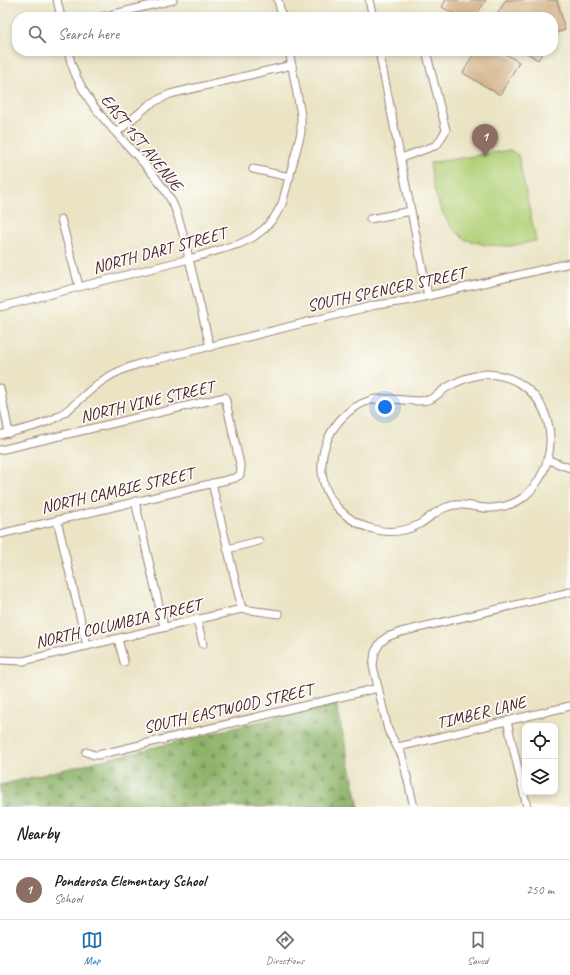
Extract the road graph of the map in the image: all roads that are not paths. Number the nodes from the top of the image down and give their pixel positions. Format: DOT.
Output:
graph roads {
  1 [pos="57,0"];
  2 [pos="173,0"];
  3 [pos="278,0"];
  4 [pos="369,0"];
  5 [pos="60,12"];
  6 [pos="122,12"];
  7 [pos="281,12"];
  8 [pos="372,12"];
  9 [pos="70,56"];
  10 [pos="290,56"];
  11 [pos="380,56"];
  12 [pos="427,56"];
  13 [pos="292,65"];
  14 [pos="116,133"];
  15 [pos="401,158"];
  16 [pos="253,168"];
  17 [pos="290,177"];
  18 [pos="411,211"];
  19 [pos="61,219"];
  20 [pos="370,219"];
  21 [pos="189,259"];
  22 [pos="570,263"];
  23 [pos="80,286"];
  24 [pos="428,296"];
  25 [pos="0,307"];
  26 [pos="210,347"];
  27 [pos="0,388"];
  28 [pos="9,432"];
  29 [pos="0,435"];
  30 [pos="0,450"];
  31 [pos="551,460"];
  32 [pos="570,468"];
  33 [pos="240,475"];
  34 [pos="212,483"];
  35 [pos="135,502"];
  36 [pos="57,520"];
  37 [pos="0,534"];
  38 [pos="259,541"];
  39 [pos="227,549"];
  40 [pos="570,592"];
  41 [pos="242,609"];
  42 [pos="279,614"];
  43 [pos="197,620"];
  44 [pos="164,627"];
  45 [pos="118,639"];
  46 [pos="202,644"];
  47 [pos="87,646"];
  48 [pos="0,660"];
  49 [pos="124,662"];
  50 [pos="378,688"];
  51 [pos="570,706"];
  52 [pos="507,721"];
  53 [pos="398,747"];
  54 [pos="86,752"];
  55 [pos="414,807"];
  56 [pos="527,807"];
  1 -- 5 [label="street"];
  2 -- 6 [label="street"];
  3 -- 7 [label="street"];
  4 -- 8 [label="street"];
  9 -- 14 [label="street, EAST 1ST AVENUE"];
  10 -- 13 [label="street, NORTH DART STREET"];
  11 -- 15 [label="street"];
  12 -- 15 [label="street"];
  13 -- 14 [label="street"];
  13 -- 17 [label="street, NORTH DART STREET"];
  14 -- 21 [label="street, EAST 1ST AVENUE"];
  15 -- 18 [label="street"];
  16 -- 17 [label="street"];
  17 -- 21 [label="street, NORTH DART STREET"];
  18 -- 20 [label="street"];
  18 -- 24 [label="street"];
  19 -- 23 [label="street"];
  21 -- 23 [label="street, NORTH DART STREET"];
  21 -- 26 [label="street, EAST 1ST AVENUE"];
  22 -- 24 [label="street, SOUTH SPENCER STREET"];
  23 -- 25 [label="street, NORTH DART STREET"];
  24 -- 26 [label="street, SOUTH SPENCER STREET"];
  26 -- 28 [label="street, SOUTH SPENCER STREET"];
  27 -- 28 [label="street"];
  28 -- 29 [label="street, SOUTH SPENCER STREET"];
  30 -- 33 [label="street, NORTH VINE STREET"];
  31 -- 31 [label="street"];
  31 -- 32 [label="street"];
  33 -- 34 [label="street, NORTH CAMBIE STREET"];
  34 -- 35 [label="street, NORTH CAMBIE STREET"];
  34 -- 39 [label="street"];
  35 -- 36 [label="street, NORTH CAMBIE STREET"];
  35 -- 44 [label="street"];
  36 -- 37 [label="street, NORTH CAMBIE STREET"];
  36 -- 47 [label="street"];
  38 -- 39 [label="street"];
  39 -- 41 [label="street"];
  40 -- 50 [label="street"];
  41 -- 42 [label="street"];
  41 -- 43 [label="street, NORTH COLUMBIA STREET"];
  43 -- 44 [label="street, NORTH COLUMBIA STREET"];
  43 -- 46 [label="street"];
  44 -- 45 [label="street, NORTH COLUMBIA STREET"];
  45 -- 47 [label="street, NORTH COLUMBIA STREET"];
  45 -- 49 [label="street"];
  47 -- 48 [label="street, NORTH COLUMBIA STREET"];
  50 -- 53 [label="street"];
  50 -- 54 [label="street, SOUTH EASTWOOD STREET"];
  51 -- 52 [label="street, TIMBER LANE"];
  52 -- 53 [label="street, TIMBER LANE"];
  52 -- 56 [label="street"];
  53 -- 55 [label="street"];
}
